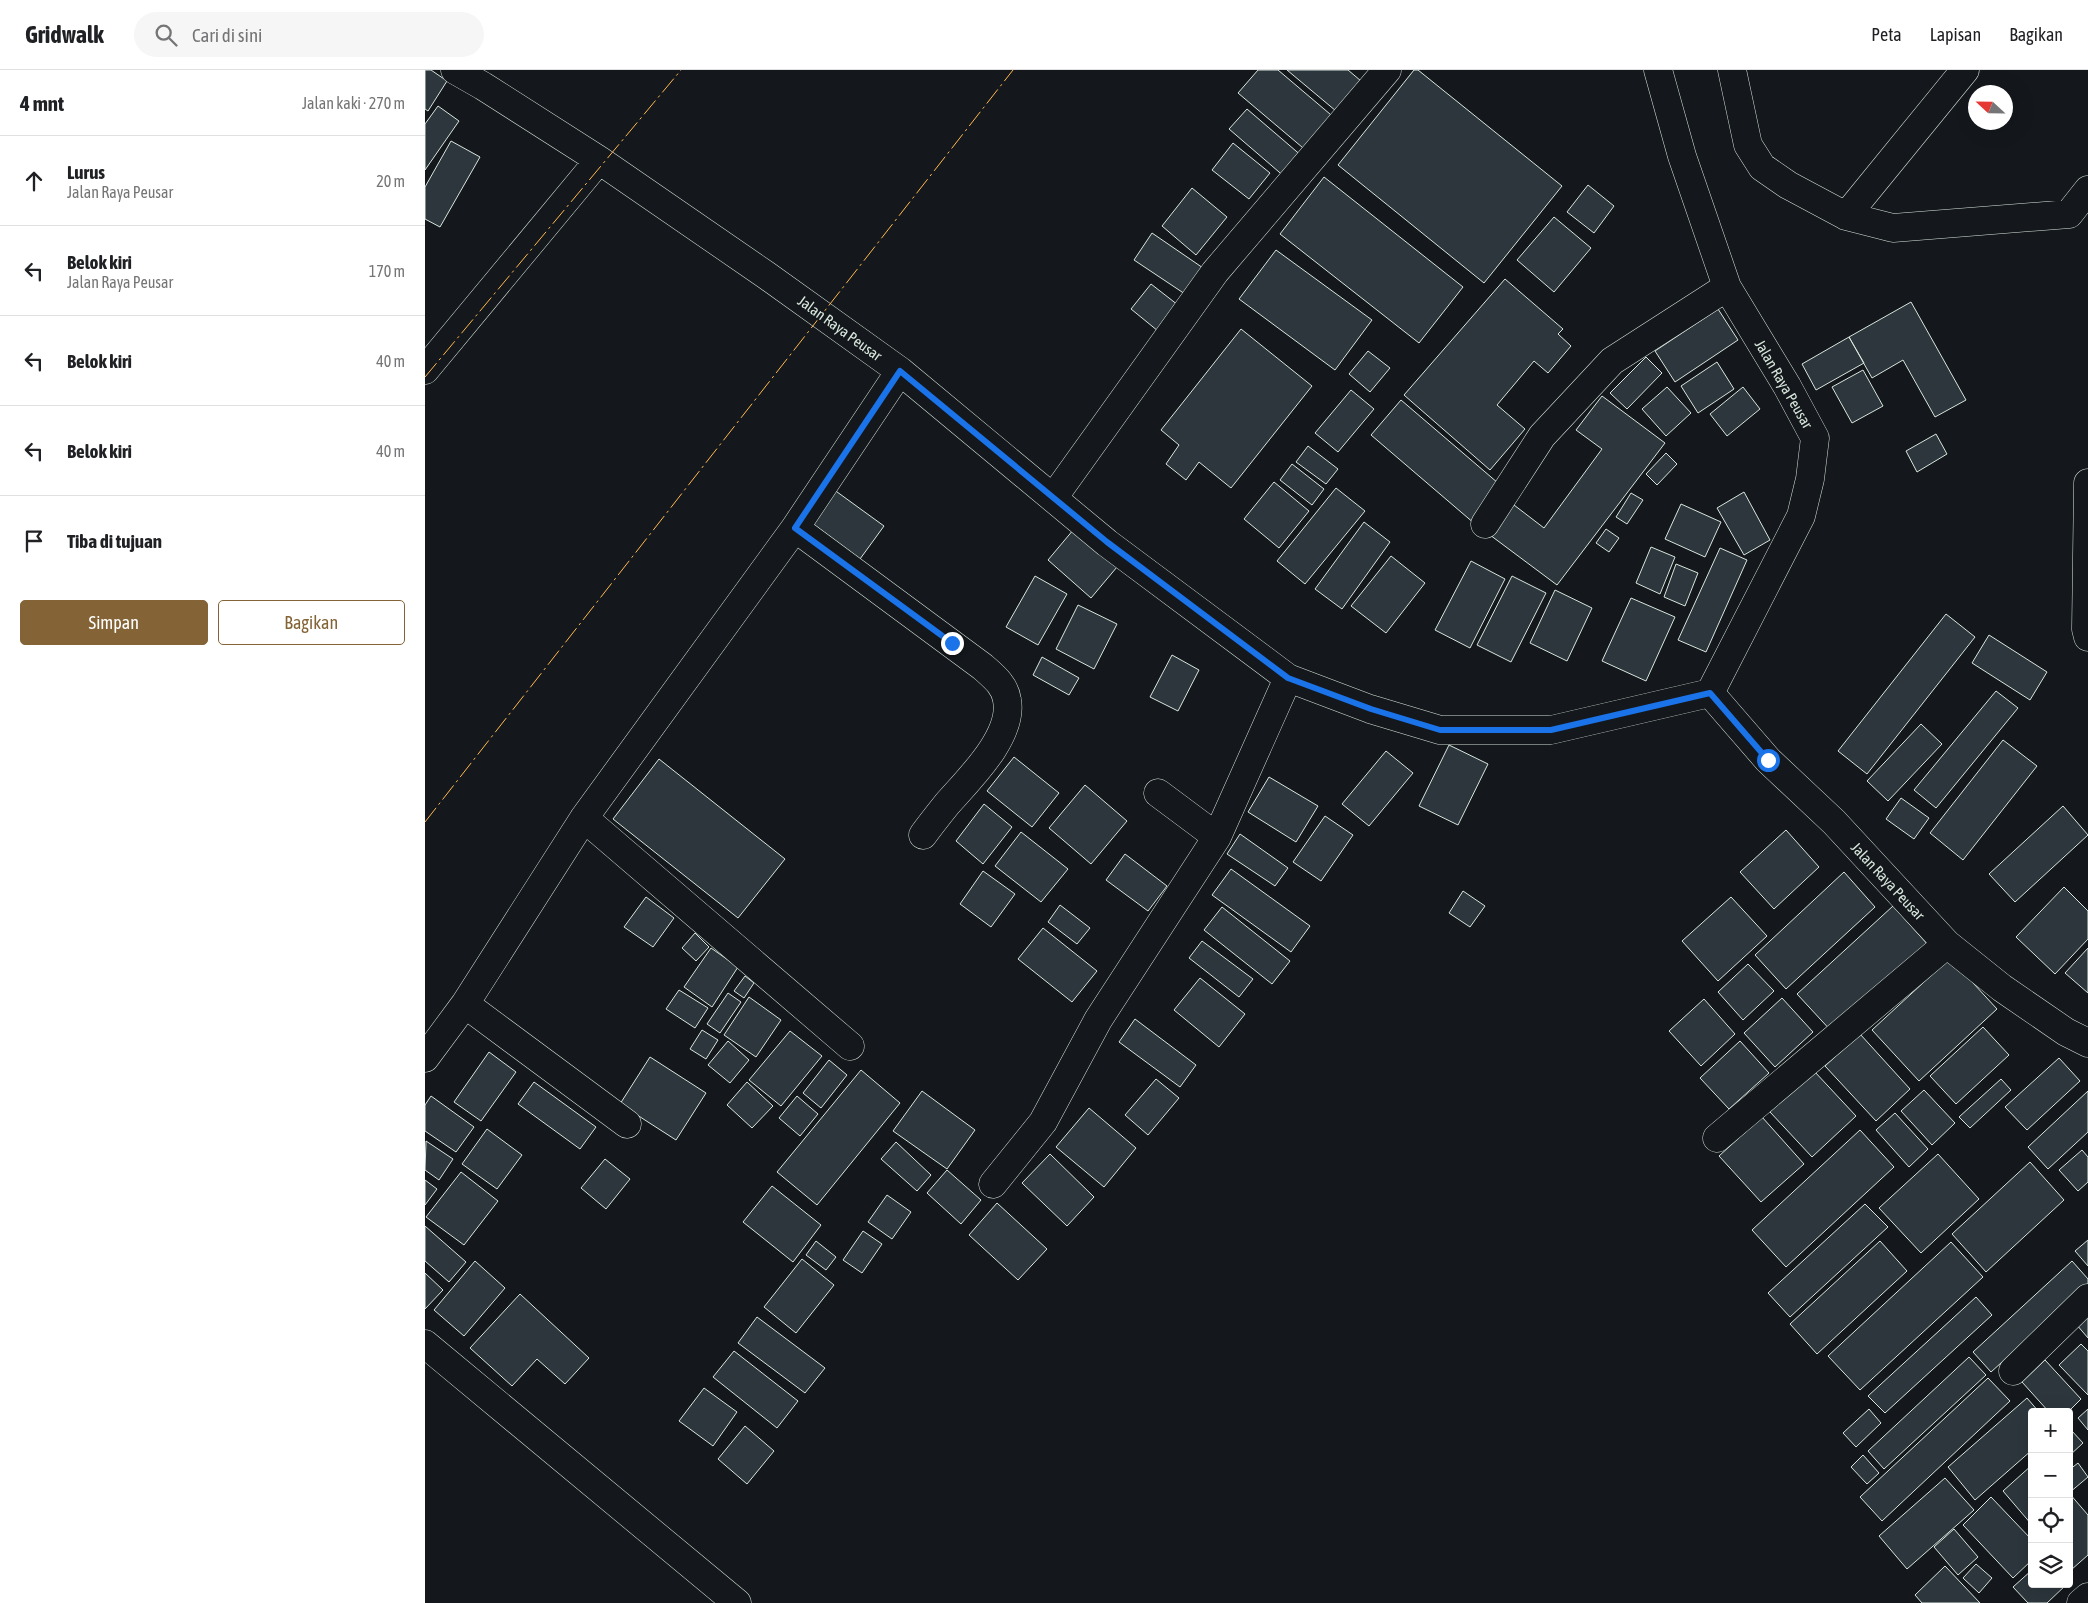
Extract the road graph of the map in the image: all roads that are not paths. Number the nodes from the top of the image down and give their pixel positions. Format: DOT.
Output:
graph roads {
  1 [pos="455,70"];
  2 [pos="1387,70"];
  3 [pos="1658,70"];
  4 [pos="1733,70"];
  5 [pos="1965,70"];
  6 [pos="488,78"];
  7 [pos="599,160"];
  8 [pos="2088,190"];
  9 [pos="1846,216"];
  10 [pos="1727,287"];
  11 [pos="425,370"];
  12 [pos="900,371"];
  13 [pos="2088,483"];
  14 [pos="1053,498"];
  15 [pos="1485,524"];
  16 [pos="795,528"];
  17 [pos="2088,637"];
  18 [pos="1288,678"];
  19 [pos="1710,693"];
  20 [pos="1158,793"];
  21 [pos="584,818"];
  22 [pos="923,834"];
  23 [pos="1217,837"];
  24 [pos="1947,944"];
  25 [pos="465,1004"];
  26 [pos="2088,1043"];
  27 [pos="851,1046"];
  28 [pos="425,1058"];
  29 [pos="627,1124"];
  30 [pos="1717,1138"];
  31 [pos="993,1184"];
  32 [pos="2088,1298"];
  33 [pos="425,1344"];
  34 [pos="2013,1371"];
  35 [pos="2088,1597"];
  36 [pos="737,1603"];
  37 [pos="2081,1603"];
  1 -- 6 [label="street, Jalan Raya Peusar"];
  2 -- 14 [label="street"];
  3 -- 10 [label="street, Jalan Raya Peusar"];
  4 -- 9 [label="street"];
  5 -- 9 [label="street"];
  6 -- 7 [label="street, Jalan Raya Peusar"];
  7 -- 11 [label="street"];
  7 -- 12 [label="street, Jalan Raya Peusar"];
  8 -- 9 [label="street"];
  10 -- 15 [label="street"];
  10 -- 19 [label="street, Jalan Raya Peusar"];
  12 -- 14 [label="street, Jalan Raya Peusar"];
  12 -- 16 [label="street"];
  13 -- 17 [label="street"];
  14 -- 18 [label="street, Jalan Raya Peusar"];
  16 -- 21 [label="street"];
  16 -- 22 [label="street"];
  18 -- 19 [label="street, Jalan Raya Peusar"];
  18 -- 23 [label="street"];
  19 -- 24 [label="street, Jalan Raya Peusar"];
  20 -- 23 [label="street"];
  21 -- 25 [label="street"];
  21 -- 27 [label="street"];
  23 -- 31 [label="street"];
  24 -- 26 [label="street, Jalan Raya Peusar"];
  24 -- 30 [label="street"];
  25 -- 28 [label="street"];
  25 -- 29 [label="street"];
  32 -- 34 [label="street"];
  33 -- 36 [label="street"];
  35 -- 37 [label="street"];
}
